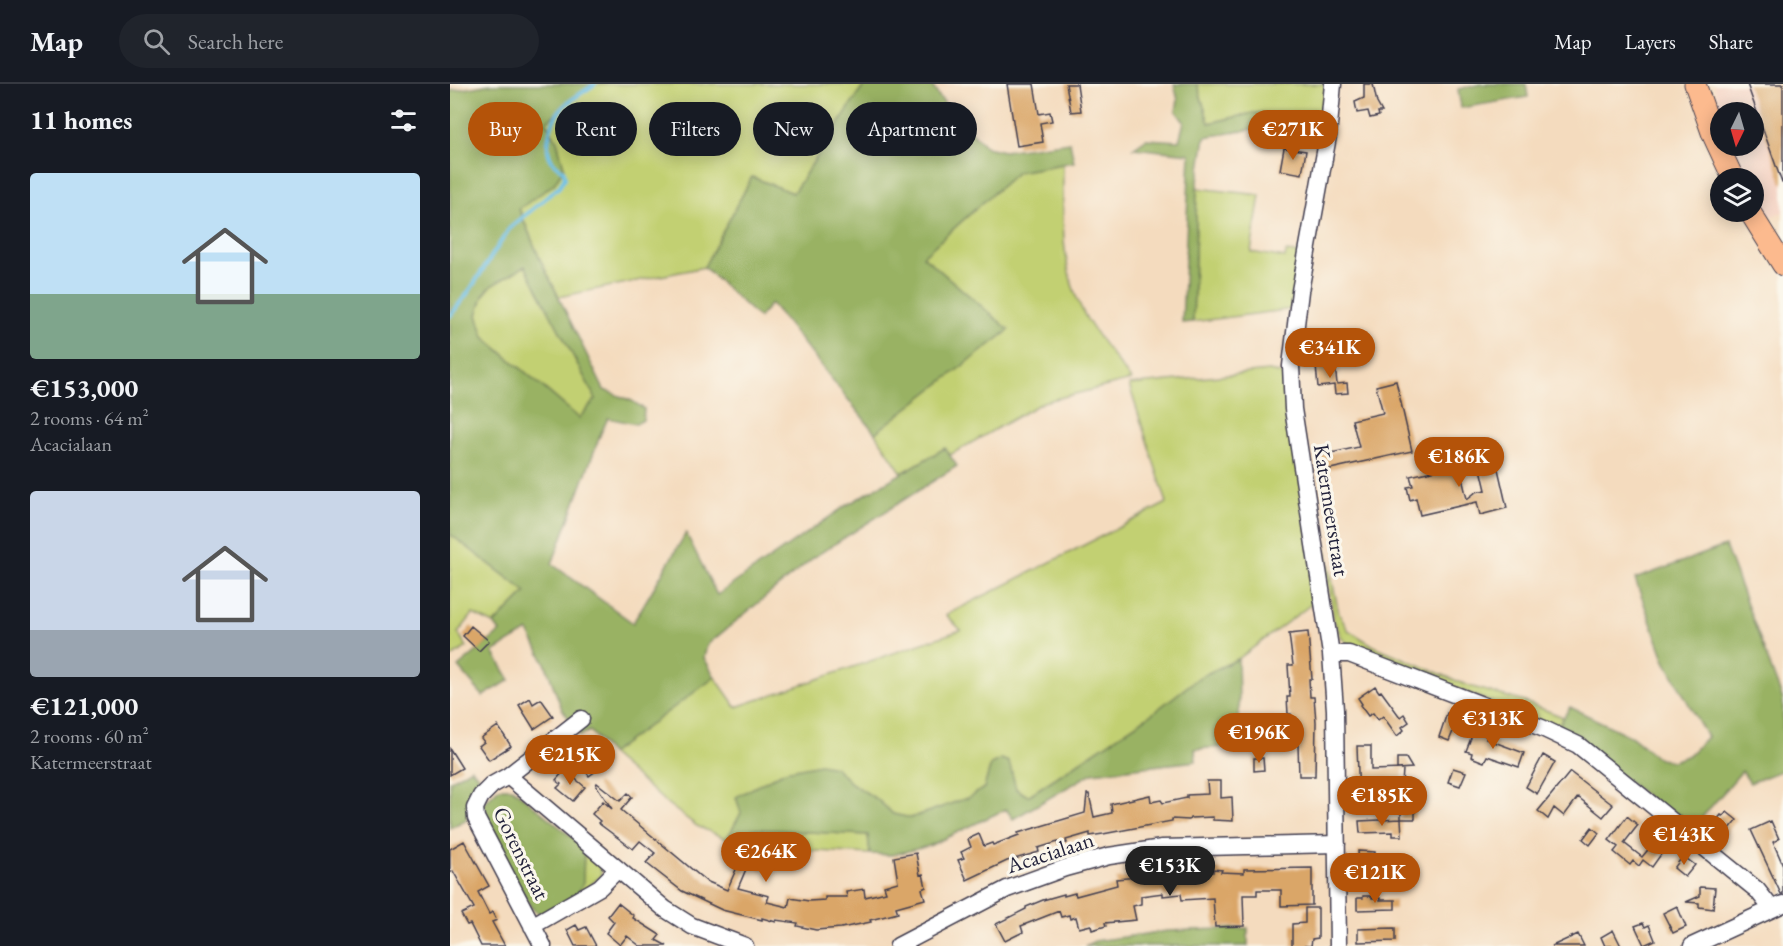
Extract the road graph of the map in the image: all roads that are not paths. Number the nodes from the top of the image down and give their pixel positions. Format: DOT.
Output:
graph roads {
  1 [pos="1333,84"];
  2 [pos="1695,84"];
  3 [pos="1728,168"];
  4 [pos="1756,222"];
  5 [pos="1783,265"];
  6 [pos="1331,654"];
  7 [pos="581,719"];
  8 [pos="507,776"];
  9 [pos="1337,844"];
  10 [pos="618,869"];
  11 [pos="1777,906"];
  12 [pos="532,926"];
  13 [pos="543,946"];
  14 [pos="745,946"];
  15 [pos="898,946"];
  16 [pos="1338,946"];
  17 [pos="1692,946"];
  1 -- 6 [label="street, Katermeerstraat"];
  2 -- 3 [label="main road"];
  4 -- 5 [label="main road"];
  6 -- 9 [label="street, Katermeerstraat"];
  6 -- 11 [label="street"];
  7 -- 8 [label="street, Gorenstraat"];
  8 -- 10 [label="street"];
  8 -- 12 [label="street, Gorenstraat"];
  9 -- 15 [label="street, Acacialaan"];
  9 -- 16 [label="street, Katermeerstraat"];
  10 -- 12 [label="street"];
  10 -- 14 [label="street"];
  11 -- 17 [label="street"];
  12 -- 13 [label="street, Gorenstraat"];
}
